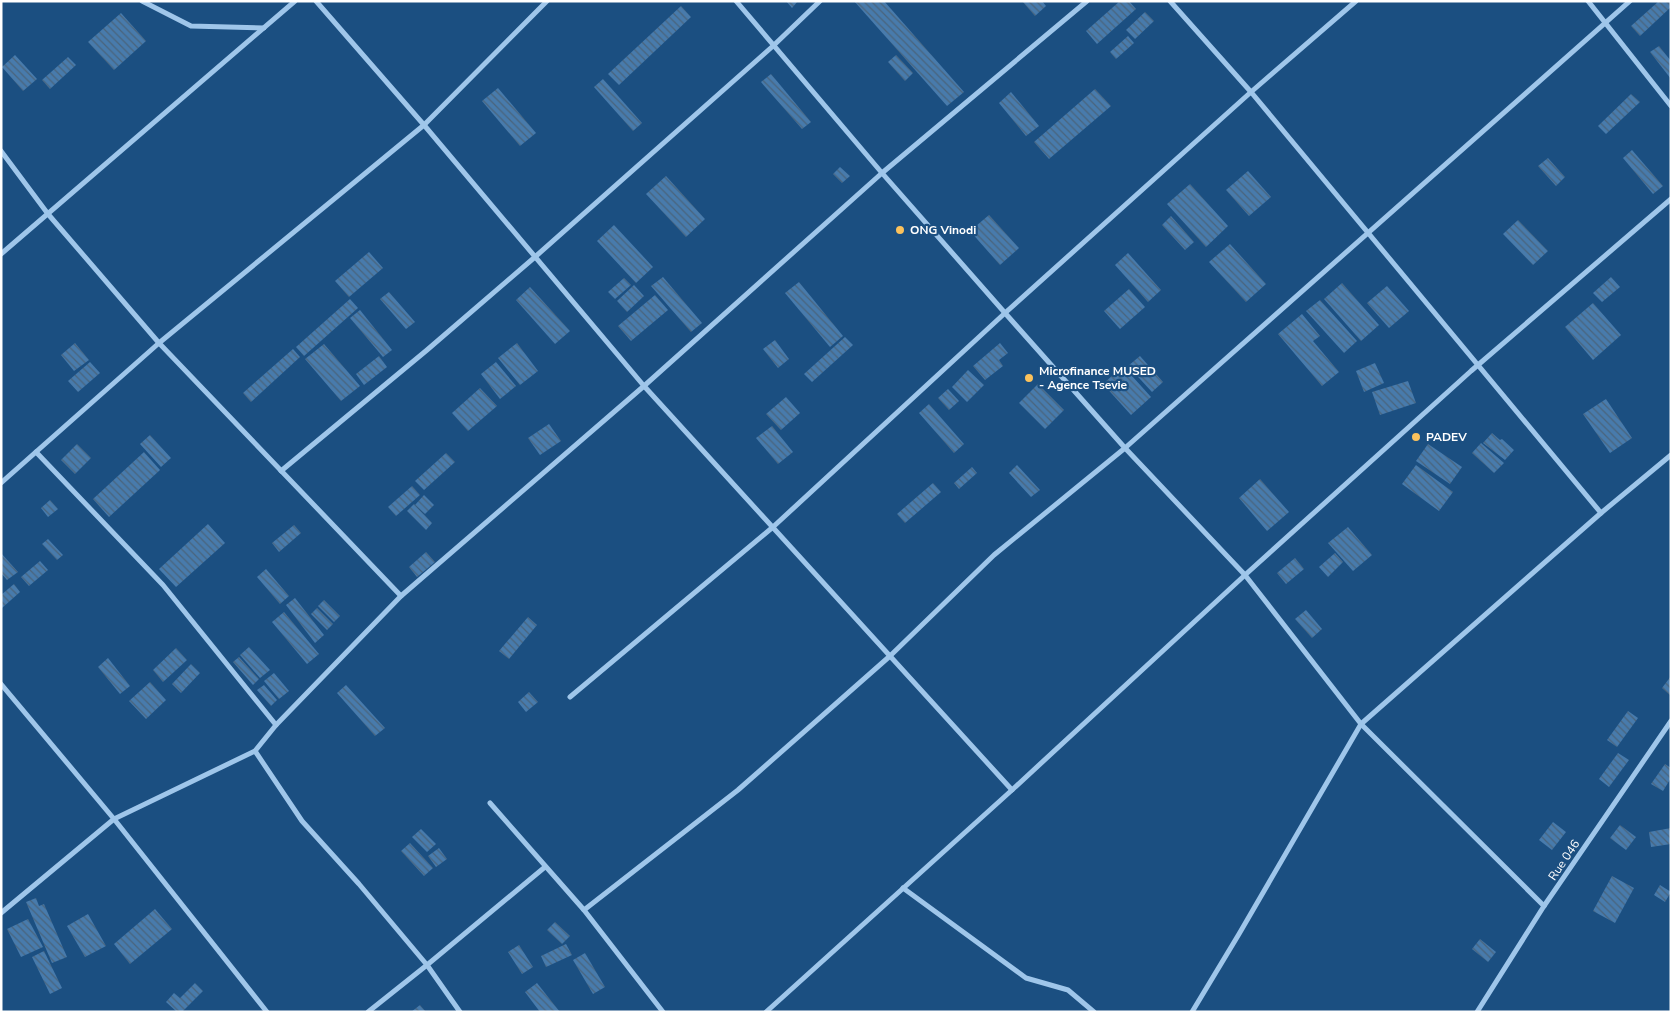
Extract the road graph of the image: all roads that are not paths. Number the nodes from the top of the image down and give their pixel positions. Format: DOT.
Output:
graph roads {
  1 [pos="142,1"];
  2 [pos="295,1"];
  3 [pos="316,1"];
  4 [pos="547,1"];
  5 [pos="736,1"];
  6 [pos="820,1"];
  7 [pos="1087,1"];
  8 [pos="1170,1"];
  9 [pos="1356,1"];
  10 [pos="1588,1"];
  11 [pos="1630,1"];
  12 [pos="1605,24"];
  13 [pos="264,28"];
  14 [pos="773,46"];
  15 [pos="1251,92"];
  16 [pos="1671,106"];
  17 [pos="424,125"];
  18 [pos="1,150"];
  19 [pos="882,173"];
  20 [pos="1671,199"];
  21 [pos="48,214"];
  22 [pos="1368,232"];
  23 [pos="1,254"];
  24 [pos="536,257"];
  25 [pos="1005,313"];
  26 [pos="159,344"];
  27 [pos="1478,365"];
  28 [pos="644,386"];
  29 [pos="1125,448"];
  30 [pos="36,452"];
  31 [pos="1671,455"];
  32 [pos="281,471"];
  33 [pos="1,483"];
  34 [pos="1602,513"];
  35 [pos="773,527"];
  36 [pos="1245,575"];
  37 [pos="401,596"];
  38 [pos="890,656"];
  39 [pos="1,684"];
  40 [pos="570,697"];
  41 [pos="1671,721"];
  42 [pos="1361,724"];
  43 [pos="276,725"];
  44 [pos="254,751"];
  45 [pos="1012,790"];
  46 [pos="490,803"];
  47 [pos="114,819"];
  48 [pos="545,867"];
  49 [pos="903,888"];
  50 [pos="1544,906"];
  51 [pos="584,910"];
  52 [pos="1,913"];
  53 [pos="427,965"];
  54 [pos="267,1012"];
  55 [pos="368,1012"];
  56 [pos="460,1012"];
  57 [pos="662,1012"];
  58 [pos="766,1012"];
  59 [pos="1094,1012"];
  60 [pos="1192,1012"];
  61 [pos="1477,1012"];
  1 -- 13 [label="street"];
  2 -- 13 [label="street"];
  3 -- 17 [label="street"];
  4 -- 17 [label="street"];
  5 -- 14 [label="street"];
  6 -- 14 [label="street"];
  7 -- 19 [label="street"];
  8 -- 15 [label="street"];
  9 -- 15 [label="street"];
  10 -- 12 [label="street"];
  11 -- 12 [label="street"];
  12 -- 16 [label="street"];
  12 -- 22 [label="street"];
  13 -- 21 [label="street"];
  14 -- 19 [label="street"];
  14 -- 24 [label="street"];
  15 -- 22 [label="street"];
  15 -- 25 [label="street"];
  17 -- 24 [label="street"];
  17 -- 26 [label="street"];
  18 -- 21 [label="street"];
  19 -- 25 [label="street"];
  19 -- 28 [label="street"];
  20 -- 27 [label="street"];
  21 -- 23 [label="street"];
  21 -- 26 [label="street"];
  22 -- 27 [label="street"];
  22 -- 29 [label="street"];
  24 -- 28 [label="street"];
  24 -- 32 [label="street"];
  25 -- 29 [label="street"];
  25 -- 35 [label="street"];
  26 -- 30 [label="street"];
  26 -- 32 [label="street"];
  27 -- 34 [label="street"];
  27 -- 36 [label="street"];
  28 -- 35 [label="street"];
  28 -- 37 [label="street"];
  29 -- 36 [label="street"];
  29 -- 38 [label="street"];
  30 -- 33 [label="street"];
  30 -- 43 [label="street"];
  31 -- 34 [label="street"];
  32 -- 37 [label="street"];
  34 -- 42 [label="street"];
  35 -- 38 [label="street"];
  35 -- 40 [label="street"];
  36 -- 42 [label="street"];
  36 -- 45 [label="street"];
  37 -- 43 [label="street"];
  38 -- 45 [label="street"];
  38 -- 51 [label="street"];
  39 -- 47 [label="street"];
  41 -- 50 [label="street, Rue 046 / Rue 046"];
  42 -- 50 [label="street"];
  42 -- 60 [label="street"];
  43 -- 44 [label="street"];
  44 -- 47 [label="street"];
  44 -- 53 [label="street"];
  45 -- 49 [label="street"];
  46 -- 48 [label="street"];
  47 -- 52 [label="street"];
  47 -- 54 [label="street"];
  48 -- 51 [label="street"];
  48 -- 53 [label="street"];
  49 -- 58 [label="street"];
  49 -- 59 [label="street"];
  50 -- 61 [label="street, Rue 046 / Rue 046"];
  51 -- 57 [label="street"];
  53 -- 55 [label="street"];
  53 -- 56 [label="street"];
}
